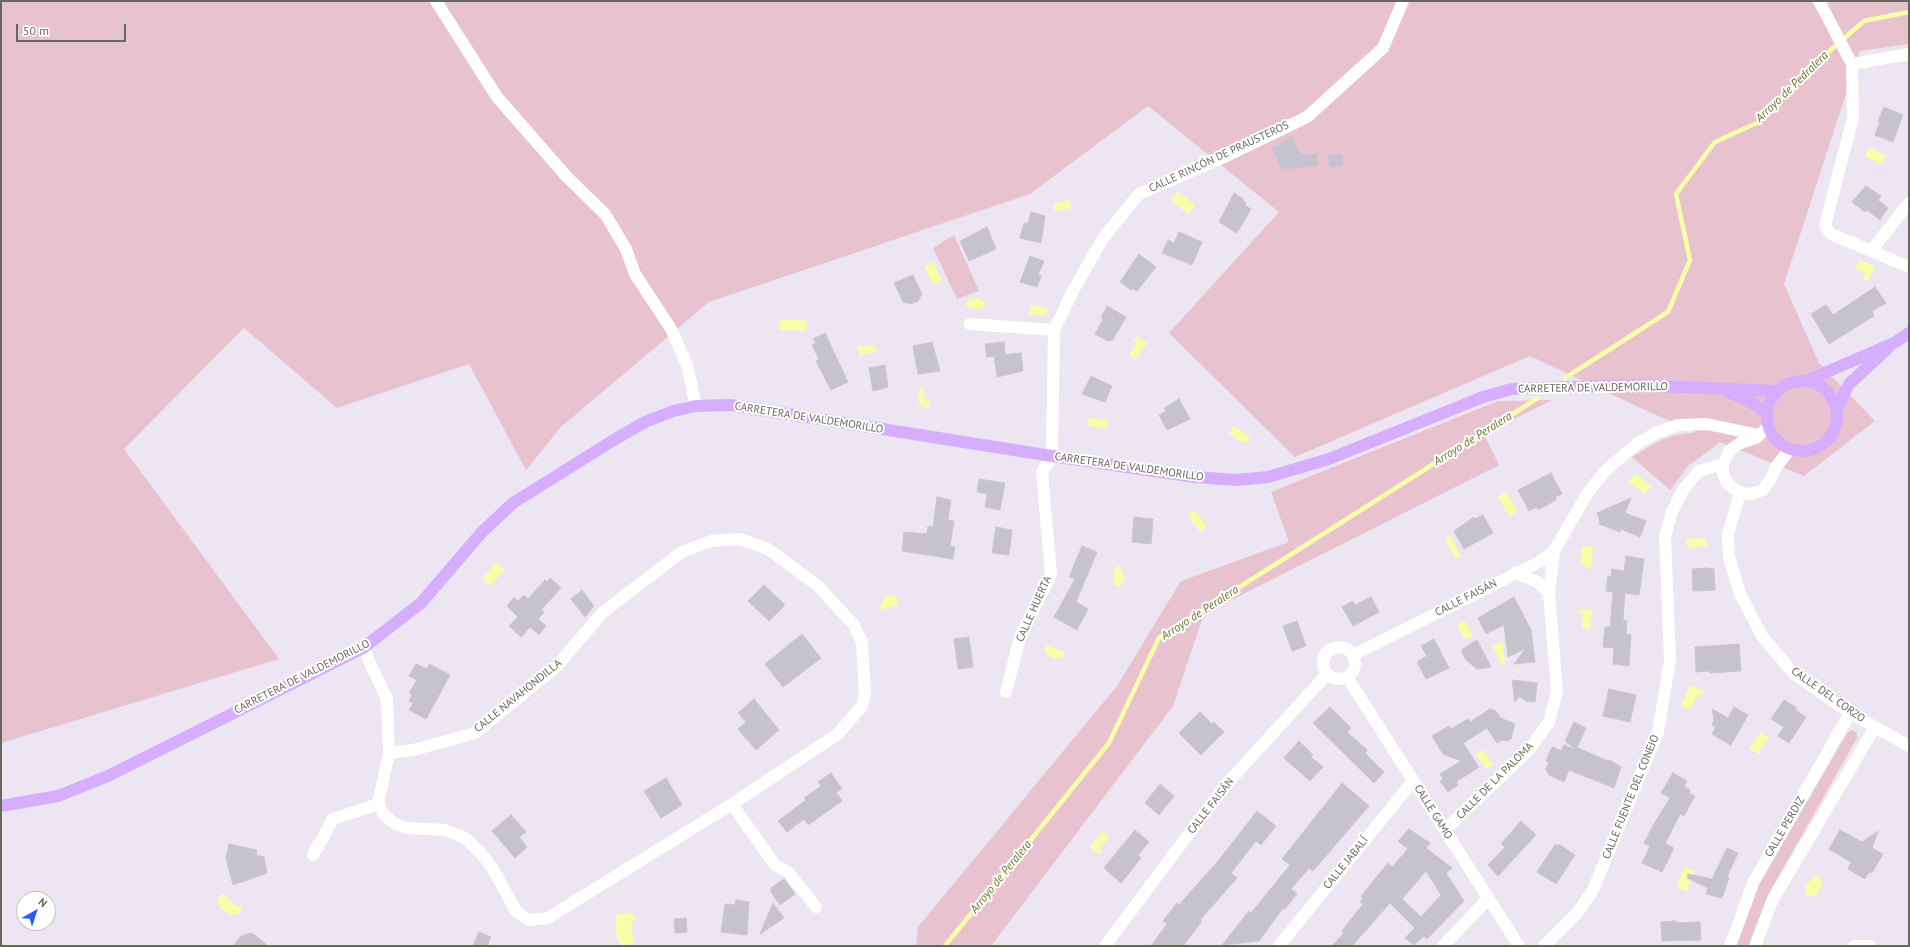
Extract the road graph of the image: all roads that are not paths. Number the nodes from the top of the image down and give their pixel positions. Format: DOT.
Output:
graph roads {
  1 [pos="436,1"];
  2 [pos="1403,1"];
  3 [pos="1819,1"];
  4 [pos="1909,54"];
  5 [pos="1852,64"];
  6 [pos="1909,203"];
  7 [pos="1871,251"];
  8 [pos="1909,267"];
  9 [pos="970,324"];
  10 [pos="1054,330"];
  11 [pos="1909,333"];
  12 [pos="1894,343"];
  13 [pos="1806,381"];
  14 [pos="1718,388"];
  15 [pos="1777,391"];
  16 [pos="696,406"];
  17 [pos="1836,411"];
  18 [pos="1766,413"];
  19 [pos="1720,427"];
  20 [pos="1764,431"];
  21 [pos="1790,449"];
  22 [pos="1729,451"];
  23 [pos="1052,456"];
  24 [pos="1723,464"];
  25 [pos="1740,493"];
  26 [pos="1554,551"];
  27 [pos="1516,573"];
  28 [pos="1549,593"];
  29 [pos="363,648"];
  30 [pos="1353,655"];
  31 [pos="1327,674"];
  32 [pos="1347,677"];
  33 [pos="1006,692"];
  34 [pos="1850,713"];
  35 [pos="1875,727"];
  36 [pos="1909,746"];
  37 [pos="389,753"];
  38 [pos="1413,781"];
  39 [pos="378,804"];
  40 [pos="732,804"];
  41 [pos="1,806"];
  42 [pos="1445,830"];
  43 [pos="313,855"];
  44 [pos="1488,899"];
  45 [pos="816,907"];
  46 [pos="1104,946"];
  47 [pos="1279,946"];
  48 [pos="1443,946"];
  49 [pos="1519,946"];
  50 [pos="1544,946"];
  51 [pos="1730,946"];
  52 [pos="1755,946"];
  53 [pos="1854,946"];
  54 [pos="1870,946"];
  1 -- 16 [label="street"];
  2 -- 10 [label="street, CALLE RINCÓN DE PRAUSTEROS"];
  3 -- 5 [label="street"];
  4 -- 5 [label="street"];
  5 -- 7 [label="street"];
  6 -- 7 [label="street"];
  7 -- 8 [label="street"];
  9 -- 10 [label="street"];
  10 -- 23 [label="street, CALLE RINCÓN DE PRAUSTEROS"];
  11 -- 12 [label="main road"];
  12 -- 13 [label="main road"];
  12 -- 17 [label="main road"];
  13 -- 15 [label="main road"];
  13 -- 17 [label="main road"];
  14 -- 15 [label="main road, CARRETERA DE VALDEMORILLO"];
  14 -- 18 [label="main road, CARRETERA DE VALDEMORILLO"];
  14 -- 23 [label="main road, CARRETERA DE VALDEMORILLO"];
  15 -- 18 [label="main road"];
  16 -- 23 [label="main road, CARRETERA DE VALDEMORILLO"];
  16 -- 29 [label="main road, CARRETERA DE VALDEMORILLO"];
  17 -- 21 [label="main road"];
  18 -- 20 [label="main road"];
  19 -- 20 [label="street, CALLE DE LA PALOMA"];
  19 -- 22 [label="street"];
  19 -- 26 [label="street, CALLE DE LA PALOMA"];
  20 -- 21 [label="main road"];
  20 -- 22 [label="street"];
  21 -- 25 [label="street"];
  22 -- 24 [label="street"];
  23 -- 33 [label="street, CALLE HUERTA"];
  24 -- 25 [label="street"];
  24 -- 50 [label="street, CALLE FUENTE DEL CONEJO"];
  25 -- 34 [label="street, CALLE DEL CORZO"];
  26 -- 27 [label="street, CALLE FAISÁN"];
  26 -- 28 [label="street, CALLE DE LA PALOMA"];
  27 -- 28 [label="street"];
  27 -- 30 [label="street, CALLE FAISÁN"];
  28 -- 42 [label="street, CALLE DE LA PALOMA"];
  29 -- 37 [label="street"];
  29 -- 41 [label="main road, CARRETERA DE VALDEMORILLO"];
  30 -- 31 [label="street"];
  30 -- 32 [label="street"];
  31 -- 32 [label="street"];
  31 -- 46 [label="street, CALLE FAISÁN"];
  32 -- 38 [label="street, CALLE GAMO"];
  34 -- 35 [label="street, CALLE DEL CORZO"];
  34 -- 51 [label="street, CALLE PERDIZ"];
  35 -- 36 [label="street, CALLE DEL CORZO"];
  35 -- 52 [label="street"];
  37 -- 39 [label="street"];
  37 -- 40 [label="street, CALLE NAVAHONDILLA"];
  38 -- 42 [label="street, CALLE GAMO"];
  38 -- 47 [label="street, CALLE JABALÍ"];
  39 -- 40 [label="street, CALLE NAVAHONDILLA"];
  39 -- 43 [label="street"];
  40 -- 45 [label="street"];
  42 -- 44 [label="street, CALLE GAMO"];
  44 -- 48 [label="street"];
  44 -- 49 [label="street, CALLE GAMO"];
  53 -- 54 [label="street"];
}
